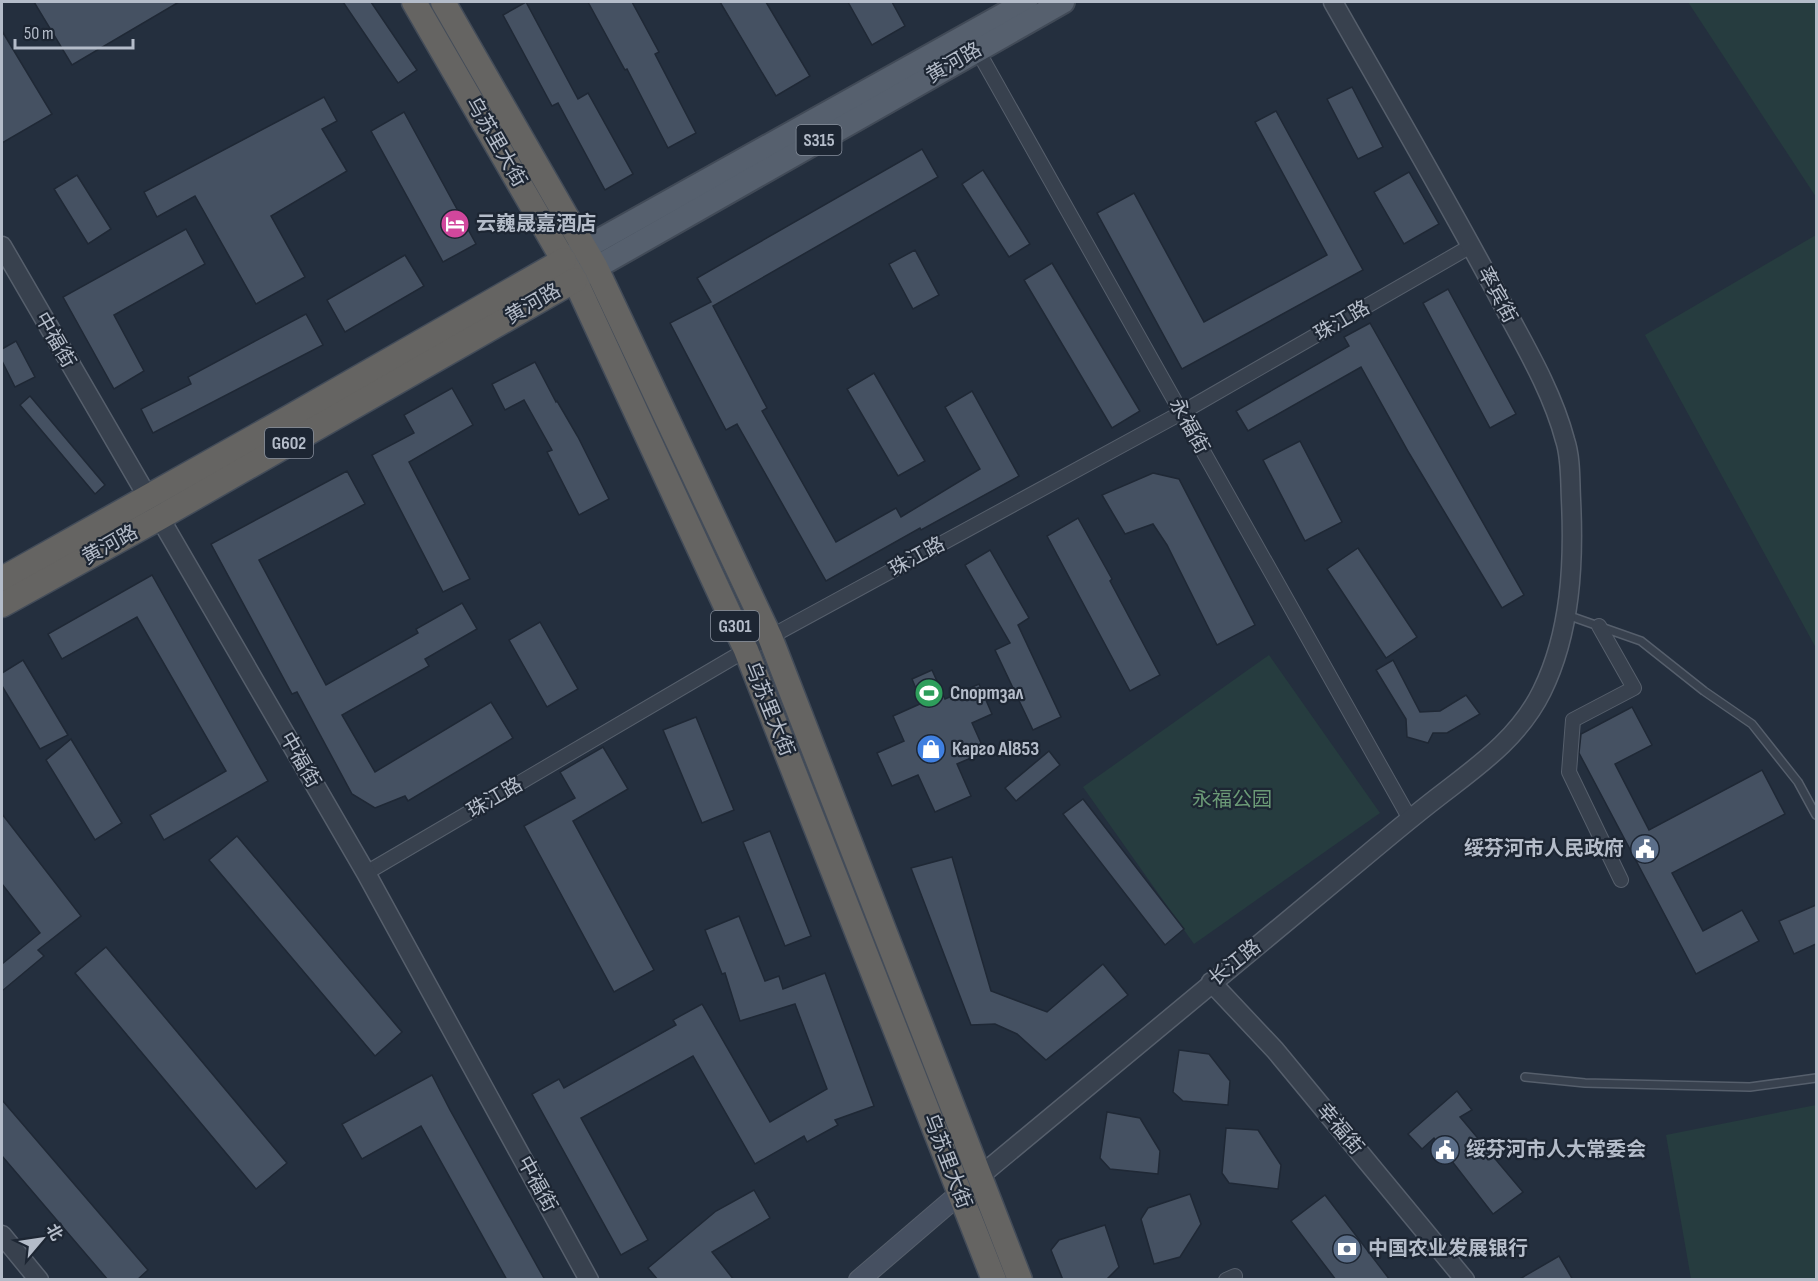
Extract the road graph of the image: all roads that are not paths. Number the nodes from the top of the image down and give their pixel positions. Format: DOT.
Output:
graph roads {
  1 [pos="414,2"];
  2 [pos="443,2"];
  3 [pos="1026,2"];
  4 [pos="1063,2"];
  5 [pos="1333,2"];
  6 [pos="972,42"];
  7 [pos="2,246"];
  8 [pos="1471,246"];
  9 [pos="580,264"];
  10 [pos="1181,413"];
  11 [pos="147,497"];
  12 [pos="159,518"];
  13 [pos="2,579"];
  14 [pos="2,605"];
  15 [pos="1567,615"];
  16 [pos="1599,626"];
  17 [pos="770,637"];
  18 [pos="746,650"];
  19 [pos="1816,815"];
  20 [pos="1410,819"];
  21 [pos="366,873"];
  22 [pos="1621,880"];
  23 [pos="1211,982"];
  24 [pos="1526,1077"];
  25 [pos="1816,1077"];
  26 [pos="980,1176"];
  27 [pos="959,1192"];
  28 [pos="2,1235"];
  29 [pos="39,1280"];
  30 [pos="589,1280"];
  31 [pos="859,1280"];
  32 [pos="994,1280"];
  33 [pos="1020,1280"];
  34 [pos="1465,1280"];
  1 -- 9 [label="highway, 乌苏里大街 / G301"];
  2 -- 9 [label="highway, 乌苏里大街 / G301"];
  3 -- 6 [label="main road, 黄河路 / S315"];
  4 -- 6 [label="main road, 黄河路 / S315"];
  5 -- 8 [label="street, 率宾街"];
  6 -- 9 [label="main road, 黄河路 / S315"];
  6 -- 10 [label="street, 永福街"];
  7 -- 11 [label="street, 中福街"];
  8 -- 10 [label="street, 珠江路"];
  8 -- 15 [label="street, 率宾街"];
  9 -- 11 [label="highway, 黄河路 / G602"];
  9 -- 12 [label="highway, 黄河路 / G602"];
  9 -- 17 [label="highway, 乌苏里大街 / G301"];
  9 -- 18 [label="highway, 乌苏里大街 / G301"];
  10 -- 17 [label="street, 珠江路"];
  10 -- 20 [label="street, 永福街"];
  11 -- 12 [label="street, 中福街"];
  11 -- 13 [label="highway, 黄河路 / G602"];
  12 -- 14 [label="highway, 黄河路 / G602"];
  12 -- 21 [label="street, 中福街"];
  15 -- 16 [label="lane"];
  15 -- 20 [label="street, 长江路"];
  16 -- 19 [label="lane"];
  16 -- 22 [label="street"];
  17 -- 18 [label="street, 珠江路"];
  17 -- 26 [label="highway, 乌苏里大街 / G301"];
  18 -- 21 [label="street, 珠江路"];
  18 -- 27 [label="highway, 乌苏里大街 / G301"];
  20 -- 23 [label="street, 长江路"];
  21 -- 30 [label="street, 中福街"];
  23 -- 26 [label="street, 长江路"];
  23 -- 34 [label="street, 幸福街"];
  24 -- 25 [label="lane"];
  26 -- 27 [label="main road, 长江路"];
  26 -- 33 [label="highway, 乌苏里大街 / G301"];
  27 -- 31 [label="main road, 长江路"];
  27 -- 32 [label="highway, 乌苏里大街 / G301"];
  28 -- 29 [label="street"];
}
